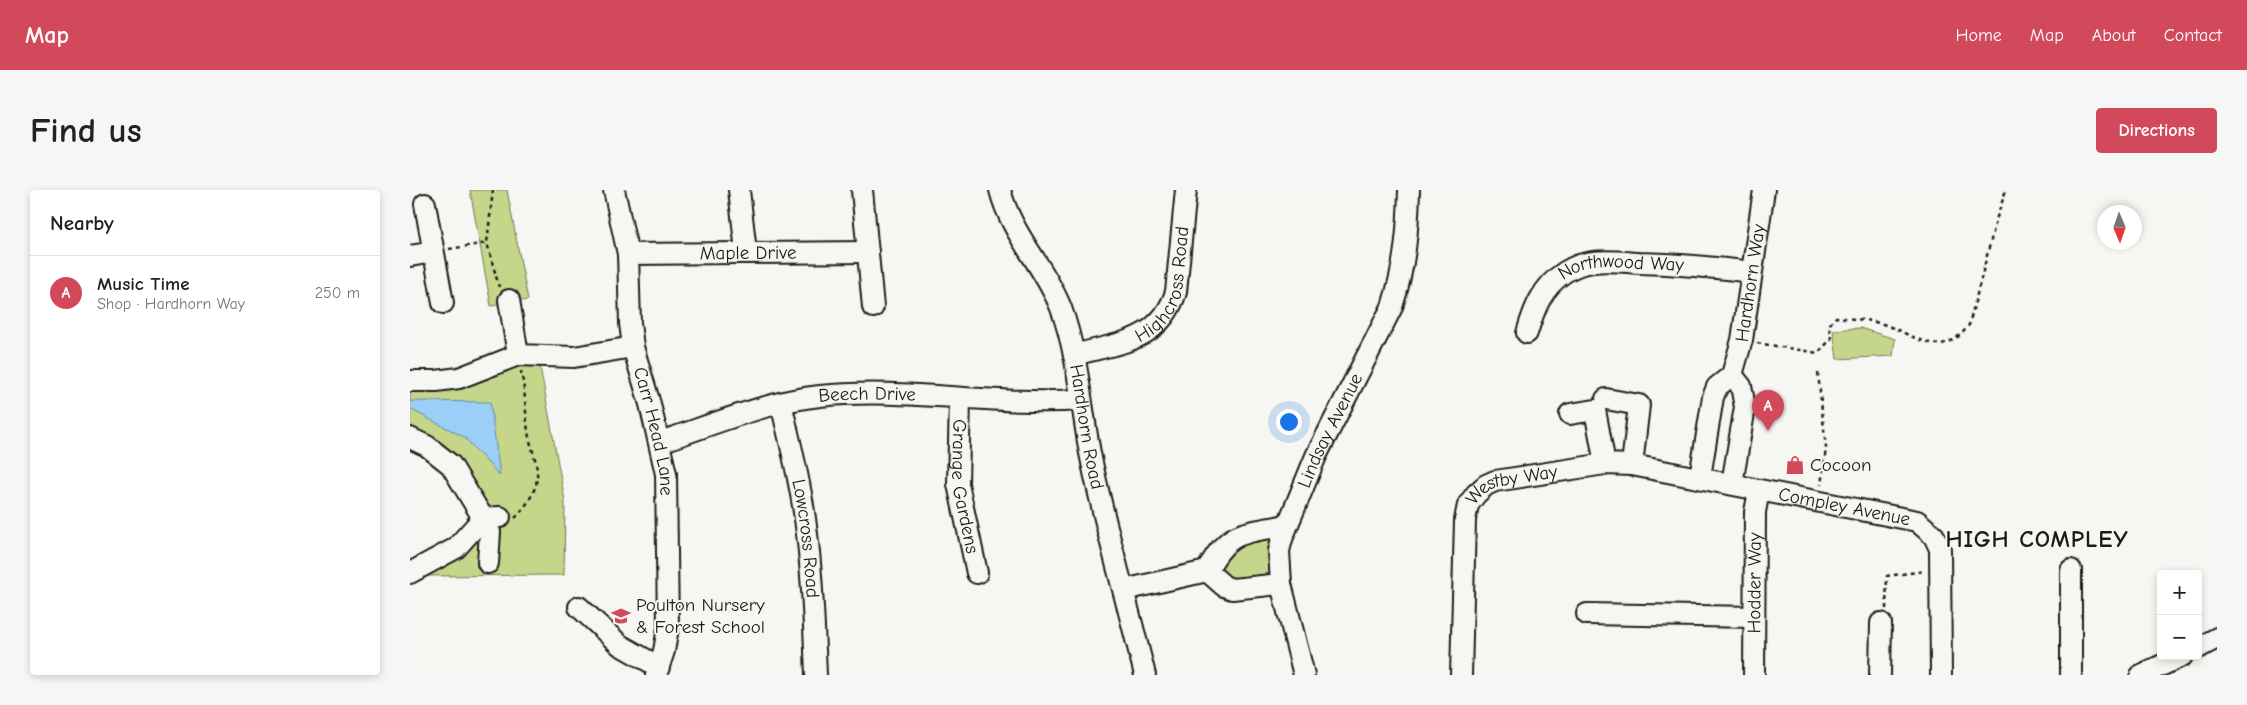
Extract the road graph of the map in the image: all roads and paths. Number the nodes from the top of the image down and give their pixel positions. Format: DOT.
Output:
graph roads {
  1 [pos="493,190"];
  2 [pos="614,190"];
  3 [pos="739,190"];
  4 [pos="862,190"];
  5 [pos="1000,190"];
  6 [pos="1186,190"];
  7 [pos="1409,190"];
  8 [pos="1764,190"];
  9 [pos="2006,190"];
  10 [pos="425,204"];
  11 [pos="487,243"];
  12 [pos="433,252"];
  13 [pos="746,252"];
  14 [pos="868,252"];
  15 [pos="628,254"];
  16 [pos="410,256"];
  17 [pos="1750,272"];
  18 [pos="509,300"];
  19 [pos="443,303"];
  20 [pos="874,307"];
  21 [pos="1527,333"];
  22 [pos="1742,340"];
  23 [pos="633,347"];
  24 [pos="518,355"];
  25 [pos="1074,355"];
  26 [pos="1818,373"];
  27 [pos="1732,375"];
  28 [pos="410,381"];
  29 [pos="960,398"];
  30 [pos="1606,399"];
  31 [pos="1081,400"];
  32 [pos="781,403"];
  33 [pos="1570,414"];
  34 [pos="410,438"];
  35 [pos="660,442"];
  36 [pos="1605,464"];
  37 [pos="1632,465"];
  38 [pos="1700,477"];
  39 [pos="1732,484"];
  40 [pos="1759,492"];
  41 [pos="1819,502"];
  42 [pos="498,519"];
  43 [pos="1286,525"];
  44 [pos="488,563"];
  45 [pos="1942,568"];
  46 [pos="2071,570"];
  47 [pos="1207,571"];
  48 [pos="410,573"];
  49 [pos="977,573"];
  50 [pos="1281,584"];
  51 [pos="1124,590"];
  52 [pos="579,607"];
  53 [pos="1587,614"];
  54 [pos="1754,617"];
  55 [pos="1876,634"];
  56 [pos="2217,638"];
  57 [pos="2202,646"];
  58 [pos="2173,660"];
  59 [pos="658,671"];
  60 [pos="816,675"];
  61 [pos="1145,675"];
  62 [pos="1304,675"];
  63 [pos="1461,675"];
  64 [pos="1754,675"];
  65 [pos="1880,675"];
  66 [pos="1940,675"];
  67 [pos="2071,675"];
  68 [pos="2141,675"];
  1 -- 11 [label="path"];
  2 -- 15 [label="street, Carr Head Lane"];
  3 -- 13 [label="street"];
  4 -- 14 [label="street"];
  5 -- 25 [label="street, Hardhorn Road"];
  6 -- 25 [label="street, Highcross Road"];
  7 -- 43 [label="street, Lindsay Avenue"];
  8 -- 17 [label="street, Hardhorn Way"];
  9 -- 22 [label="path"];
  10 -- 12 [label="street"];
  11 -- 12 [label="path"];
  11 -- 18 [label="path"];
  12 -- 16 [label="street"];
  12 -- 19 [label="street"];
  13 -- 14 [label="street, Maple Drive"];
  13 -- 15 [label="street, Maple Drive"];
  14 -- 20 [label="street"];
  15 -- 23 [label="street, Carr Head Lane"];
  17 -- 21 [label="street, Northwood Way"];
  17 -- 22 [label="street, Hardhorn Way"];
  18 -- 24 [label="street"];
  22 -- 27 [label="street, Hardhorn Way"];
  23 -- 24 [label="street"];
  23 -- 35 [label="street, Carr Head Lane"];
  24 -- 28 [label="street"];
  24 -- 42 [label="path"];
  25 -- 31 [label="street, Hardhorn Road"];
  26 -- 41 [label="path"];
  27 -- 38 [label="street, Hardhorn Way"];
  27 -- 39 [label="street"];
  29 -- 31 [label="street, Beech Drive"];
  29 -- 32 [label="street, Beech Drive"];
  29 -- 49 [label="street, Grange Gardens"];
  30 -- 37 [label="street"];
  31 -- 51 [label="street, Hardhorn Road"];
  32 -- 35 [label="street, Beech Drive"];
  32 -- 60 [label="street, Lowcross Road"];
  33 -- 36 [label="street"];
  34 -- 42 [label="street"];
  35 -- 59 [label="street, Carr Head Lane"];
  36 -- 37 [label="street, Westby Way"];
  36 -- 63 [label="street, Westby Way"];
  37 -- 38 [label="street, Westby Way"];
  38 -- 39 [label="street, Compley Avenue"];
  39 -- 40 [label="street, Compley Avenue"];
  40 -- 41 [label="street, Compley Avenue"];
  40 -- 54 [label="street, Hodder Way"];
  41 -- 45 [label="street, Compley Avenue"];
  42 -- 44 [label="street"];
  42 -- 48 [label="street"];
  43 -- 47 [label="street"];
  43 -- 50 [label="street, Lindsay Avenue"];
  45 -- 55 [label="path"];
  45 -- 66 [label="street, Compley Avenue"];
  46 -- 67 [label="street"];
  47 -- 50 [label="street"];
  47 -- 51 [label="street"];
  50 -- 62 [label="street, Lindsay Avenue"];
  51 -- 61 [label="street, Hardhorn Road"];
  52 -- 59 [label="street"];
  53 -- 54 [label="street"];
  54 -- 64 [label="street, Hodder Way"];
  55 -- 65 [label="street"];
  56 -- 57 [label="street"];
  58 -- 68 [label="street"];
}
